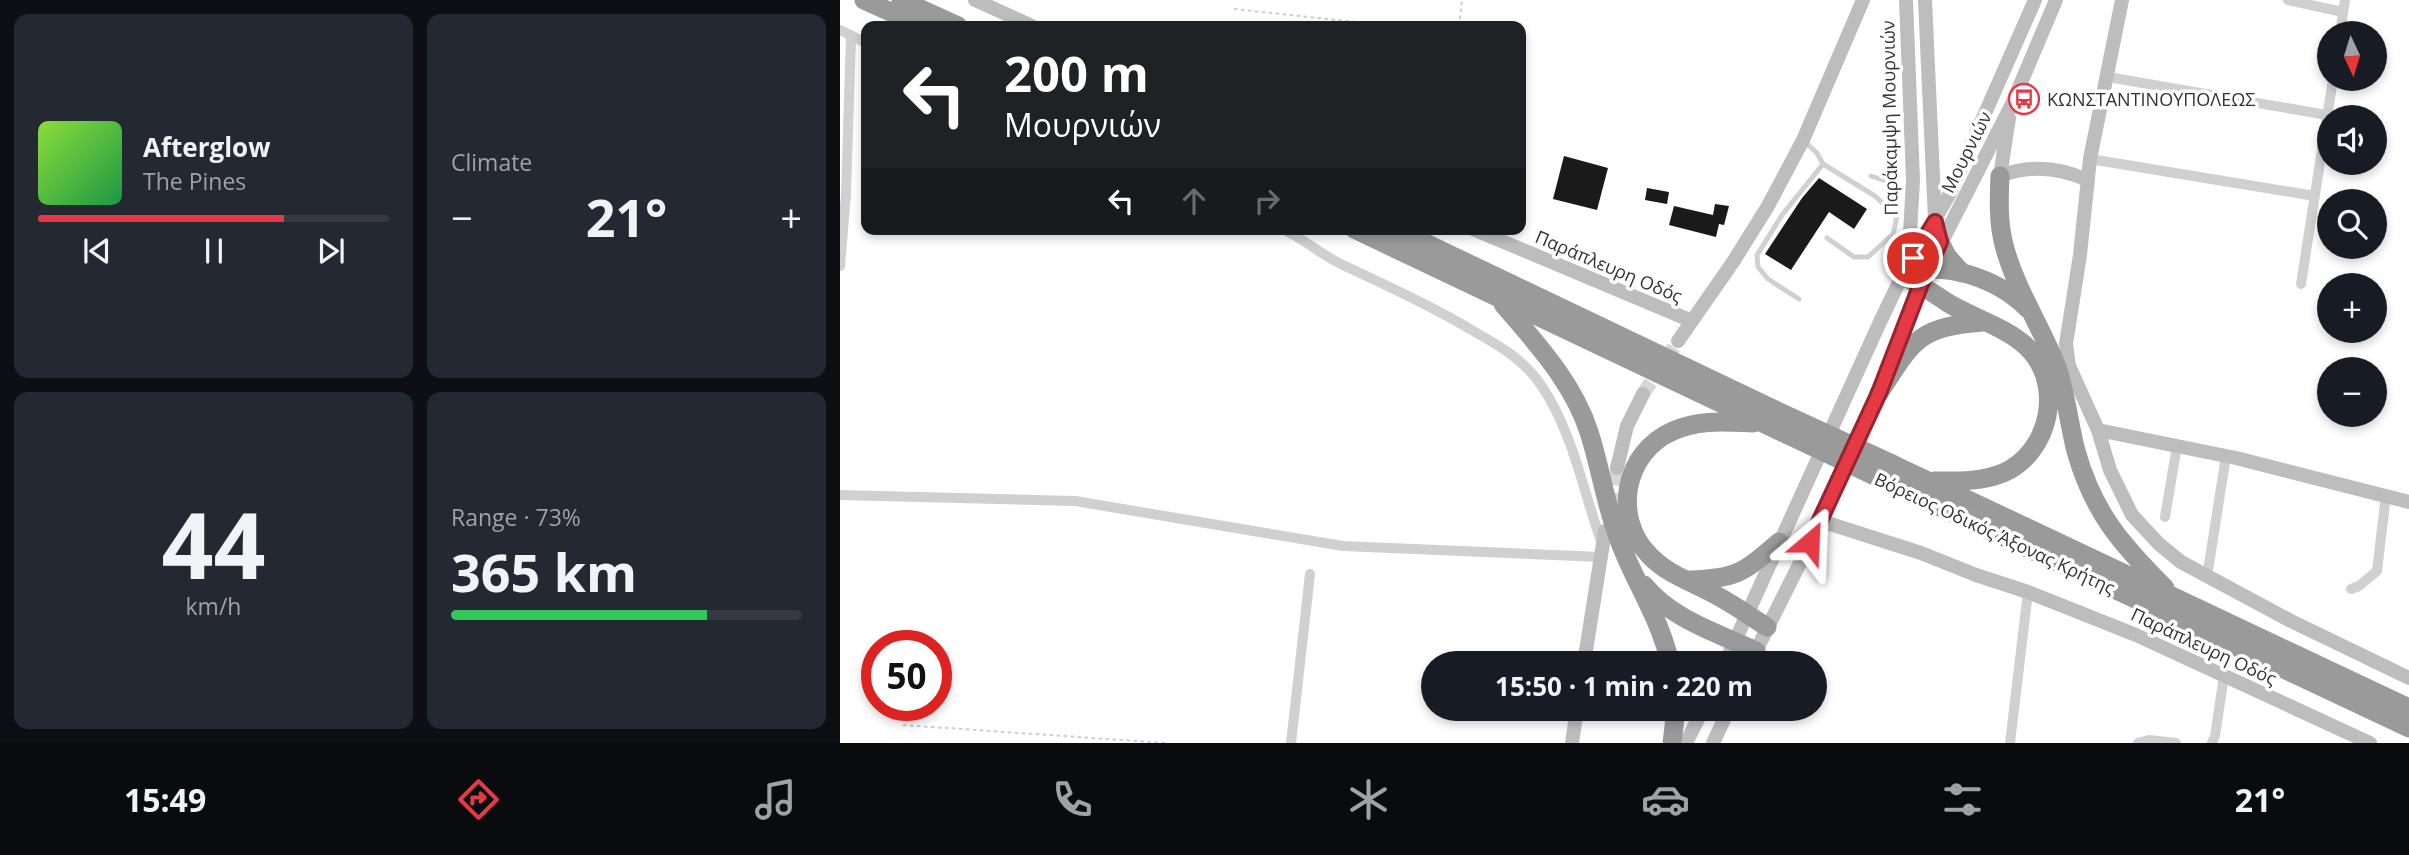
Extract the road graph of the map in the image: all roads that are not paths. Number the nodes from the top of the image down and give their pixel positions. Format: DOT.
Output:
graph roads {
  1 [pos="864,0"];
  2 [pos="901,0"];
  3 [pos="975,0"];
  4 [pos="1863,0"];
  5 [pos="1906,0"];
  6 [pos="1925,0"];
  7 [pos="2035,0"];
  8 [pos="2056,0"];
  9 [pos="2122,0"];
  10 [pos="2288,0"];
  11 [pos="2344,6"];
  12 [pos="911,21"];
  13 [pos="947,21"];
  14 [pos="1021,21"];
  15 [pos="840,30"];
  16 [pos="851,36"];
  17 [pos="861,41"];
  18 [pos="2108,77"];
  19 [pos="2011,104"];
  20 [pos="2317,113"];
  21 [pos="1803,140"];
  22 [pos="2091,159"];
  23 [pos="1823,164"];
  24 [pos="2318,175"];
  25 [pos="1871,176"];
  26 [pos="2000,176"];
  27 [pos="2087,180"];
  28 [pos="2315,195"];
  29 [pos="1889,208"];
  30 [pos="1935,222"];
  31 [pos="1292,235"];
  32 [pos="1367,235"];
  33 [pos="1408,235"];
  34 [pos="1487,235"];
  35 [pos="1827,238"];
  36 [pos="1940,242"];
  37 [pos="840,266"];
  38 [pos="1962,273"];
  39 [pos="1902,276"];
  40 [pos="1924,276"];
  41 [pos="2301,284"];
  42 [pos="1498,298"];
  43 [pos="1799,299"];
  44 [pos="2034,314"];
  45 [pos="1692,321"];
  46 [pos="1983,322"];
  47 [pos="1678,341"];
  48 [pos="1879,393"];
  49 [pos="1643,394"];
  50 [pos="1761,423"];
  51 [pos="1789,426"];
  52 [pos="2098,430"];
  53 [pos="2177,446"];
  54 [pos="2226,456"];
  55 [pos="1617,468"];
  56 [pos="1887,472"];
  57 [pos="1930,481"];
  58 [pos="840,495"];
  59 [pos="2386,495"];
  60 [pos="2409,502"];
  61 [pos="2165,517"];
  62 [pos="1821,521"];
  63 [pos="1780,542"];
  64 [pos="1602,544"];
  65 [pos="1633,570"];
  66 [pos="1310,574"];
  67 [pos="2207,577"];
  68 [pos="1685,580"];
  69 [pos="2351,589"];
  70 [pos="2028,592"];
  71 [pos="2175,598"];
  72 [pos="1748,615"];
  73 [pos="1768,627"];
  74 [pos="1736,642"];
  75 [pos="1586,651"];
  76 [pos="1666,651"];
  77 [pos="1731,651"];
  78 [pos="1746,651"];
  79 [pos="1756,651"];
  80 [pos="2224,676"];
  81 [pos="2409,678"];
  82 [pos="2409,708"];
  83 [pos="1575,721"];
  84 [pos="1675,721"];
  85 [pos="1697,721"];
  86 [pos="1723,721"];
  87 [pos="2409,728"];
  88 [pos="1291,743"];
  89 [pos="1572,743"];
  90 [pos="1672,743"];
  91 [pos="1686,743"];
  92 [pos="1713,743"];
  93 [pos="2010,743"];
  94 [pos="2138,743"];
  95 [pos="2176,743"];
  96 [pos="2211,743"];
  97 [pos="2370,743"];
  1 -- 12 [label="highway"];
  2 -- 13 [label="highway"];
  3 -- 14 [label="street"];
  4 -- 21 [label="street"];
  5 -- 39 [label="street, Παράκαμψη Μουρνιών"];
  6 -- 30 [label="street"];
  7 -- 30 [label="street, Μουρνιών"];
  8 -- 19 [label="street, Μουρνιών"];
  9 -- 18 [label="street"];
  10 -- 11 [label="street"];
  15 -- 16 [label="street"];
  16 -- 17 [label="street"];
  16 -- 37 [label="street"];
  18 -- 20 [label="street"];
  18 -- 22 [label="street"];
  19 -- 26 [label="street"];
  19 -- 36 [label="street, Μουρνιών"];
  21 -- 23 [label="lane"];
  21 -- 45 [label="street"];
  22 -- 27 [label="street"];
  22 -- 28 [label="street"];
  23 -- 29 [label="lane"];
  23 -- 43 [label="lane"];
  24 -- 28 [label="street"];
  25 -- 29 [label="lane"];
  26 -- 27 [label="street"];
  26 -- 44 [label="highway"];
  27 -- 52 [label="street"];
  28 -- 41 [label="street"];
  29 -- 35 [label="lane"];
  30 -- 36 [label="street"];
  30 -- 39 [label="street, Μουρνιών"];
  31 -- 64 [label="street"];
  32 -- 42 [label="highway, Βόρειος Οδικός Άξονας Κρήτης"];
  33 -- 51 [label="highway, Βόρειος Οδικός Άξονας Κρήτης"];
  34 -- 45 [label="street, Παράπλευρη Οδός"];
  36 -- 38 [label="highway"];
  36 -- 40 [label="street, Μουρνιών"];
  38 -- 40 [label="highway"];
  38 -- 44 [label="highway"];
  39 -- 40 [label="highway"];
  39 -- 63 [label="street"];
  40 -- 46 [label="highway"];
  40 -- 48 [label="street, Μουρνιών"];
  42 -- 50 [label="highway, Βόρειος Οδικός Άξονας Κρήτης"];
  42 -- 65 [label="highway"];
  44 -- 71 [label="highway"];
  45 -- 47 [label="street"];
  46 -- 48 [label="highway"];
  46 -- 57 [label="highway"];
  48 -- 62 [label="street, Μουρνιών"];
  49 -- 55 [label="street"];
  50 -- 51 [label="highway, Βόρειος Οδικός Άξονας Κρήτης"];
  50 -- 68 [label="highway"];
  51 -- 56 [label="highway, Βόρειος Οδικός Άξονας Κρήτης, bridge"];
  52 -- 53 [label="street"];
  52 -- 67 [label="street"];
  53 -- 54 [label="street"];
  53 -- 61 [label="street"];
  54 -- 59 [label="street"];
  54 -- 67 [label="street"];
  56 -- 57 [label="highway, Βόρειος Οδικός Άξονας Κρήτης"];
  56 -- 87 [label="highway, Βόρειος Οδικός Άξονας Κρήτης"];
  57 -- 71 [label="highway, Βόρειος Οδικός Άξονας Κρήτης"];
  58 -- 64 [label="street"];
  59 -- 60 [label="street"];
  59 -- 69 [label="street"];
  62 -- 70 [label="street, Παράπλευρη Οδός"];
  62 -- 73 [label="street, Μουρνιών"];
  63 -- 68 [label="highway"];
  63 -- 72 [label="street"];
  64 -- 75 [label="street"];
  65 -- 74 [label="highway"];
  65 -- 76 [label="highway"];
  66 -- 88 [label="street"];
  67 -- 81 [label="street"];
  68 -- 72 [label="highway"];
  70 -- 80 [label="street, Παράπλευρη Οδός"];
  70 -- 93 [label="street"];
  71 -- 82 [label="highway, Βόρειος Οδικός Άξονας Κρήτης"];
  72 -- 73 [label="highway"];
  72 -- 74 [label="street"];
  73 -- 79 [label="street, Μουρνιών"];
  74 -- 77 [label="street"];
  74 -- 78 [label="highway"];
  80 -- 96 [label="street"];
  80 -- 97 [label="street, Παράπλευρη Οδός"];
  83 -- 89 [label="street"];
  84 -- 90 [label="highway"];
  85 -- 91 [label="street"];
  86 -- 92 [label="street"];
  94 -- 95 [label="street"];
}
